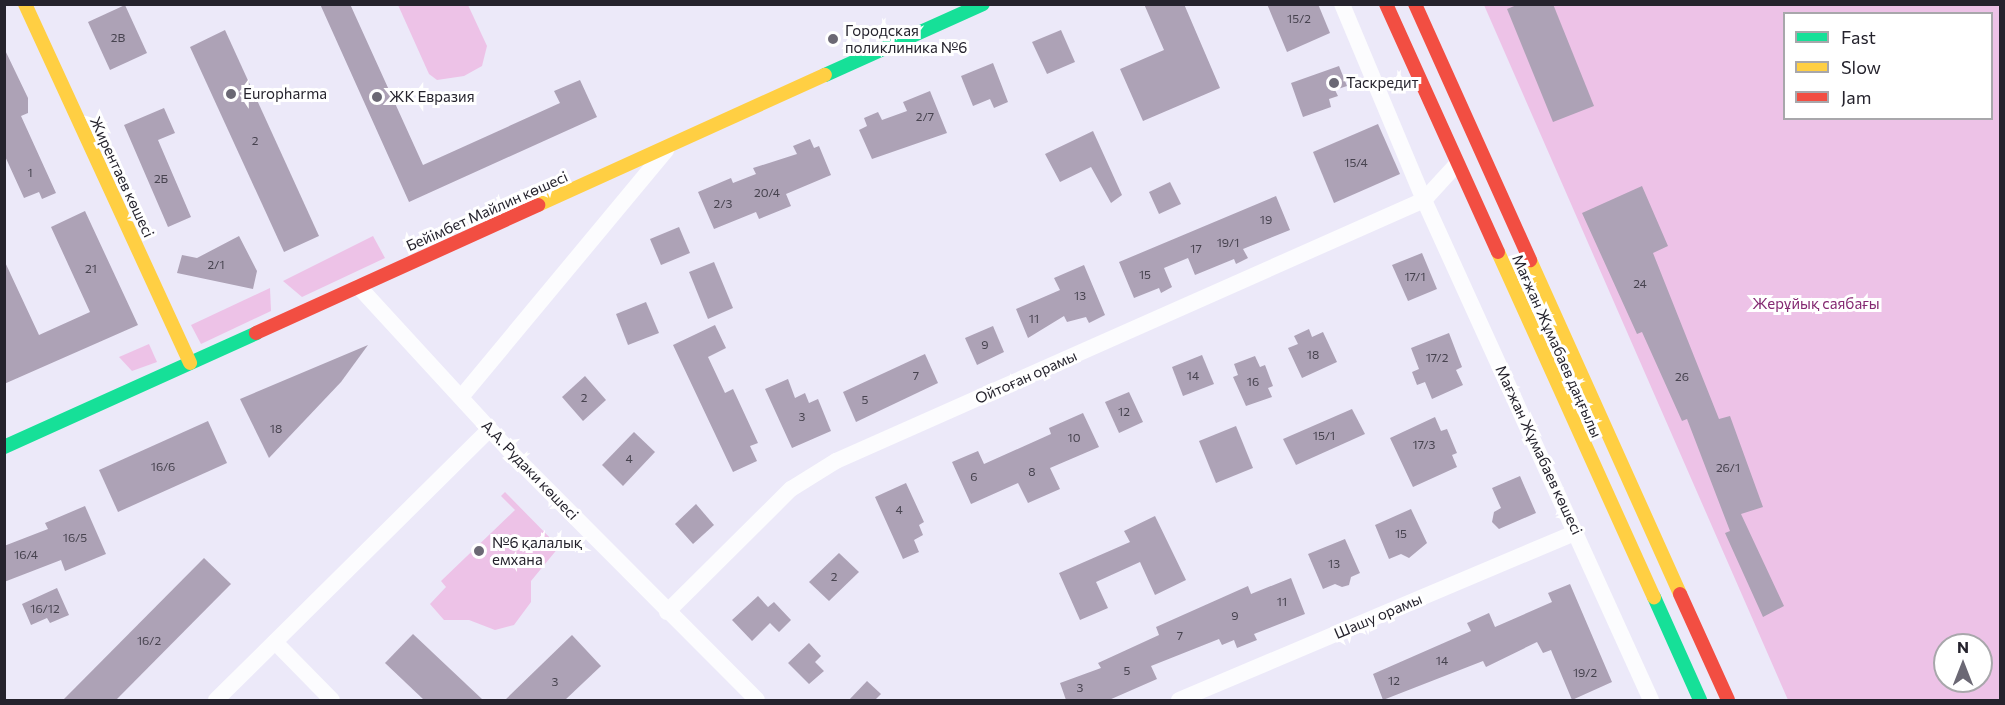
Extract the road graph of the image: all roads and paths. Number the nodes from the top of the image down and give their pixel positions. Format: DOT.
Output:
graph roads {
  1 [pos="25,4"];
  2 [pos="982,4"];
  3 [pos="1342,4"];
  4 [pos="1386,4"];
  5 [pos="1415,4"];
  6 [pos="670,146"];
  7 [pos="1456,165"];
  8 [pos="1424,200"];
  9 [pos="358,287"];
  10 [pos="190,363"];
  11 [pos="462,396"];
  12 [pos="489,430"];
  13 [pos="4,447"];
  14 [pos="1576,532"];
  15 [pos="667,612"];
  16 [pos="275,642"];
  17 [pos="216,700"];
  18 [pos="332,700"];
  19 [pos="757,700"];
  20 [pos="1179,700"];
  21 [pos="1651,700"];
  22 [pos="1700,700"];
  23 [pos="1728,700"];
  1 -- 10 [label="main road, Жирентаев көшесі"];
  2 -- 6 [label="main road, Бейімбет Майлин көшесі"];
  3 -- 8 [label="street, Мағжан Жұмабаев көшесі"];
  4 -- 7 [label="main road, Мағжан Жұмабаев даңғылы"];
  5 -- 23 [label="main road, Мағжан Жұмабаев даңғылы"];
  6 -- 9 [label="main road, Бейімбет Майлин көшесі"];
  6 -- 11 [label="street"];
  7 -- 8 [label="street"];
  7 -- 22 [label="main road, Мағжан Жұмабаев даңғылы"];
  8 -- 14 [label="street, Мағжан Жұмабаев көшесі"];
  8 -- 15 [label="street, Ойтоған орамы"];
  9 -- 10 [label="main road, Бейімбет Майлин көшесі"];
  9 -- 11 [label="street, А.А. Рудаки көшесі"];
  10 -- 13 [label="main road, Бейімбет Майлин көшесі"];
  11 -- 12 [label="street, А.А. Рудаки көшесі"];
  12 -- 15 [label="street, А.А. Рудаки көшесі"];
  12 -- 16 [label="street"];
  14 -- 20 [label="street, Шашу орамы"];
  14 -- 21 [label="street, Мағжан Жұмабаев көшесі"];
  15 -- 19 [label="street, А.А. Рудаки көшесі"];
  16 -- 17 [label="street"];
  16 -- 18 [label="street"];
}
